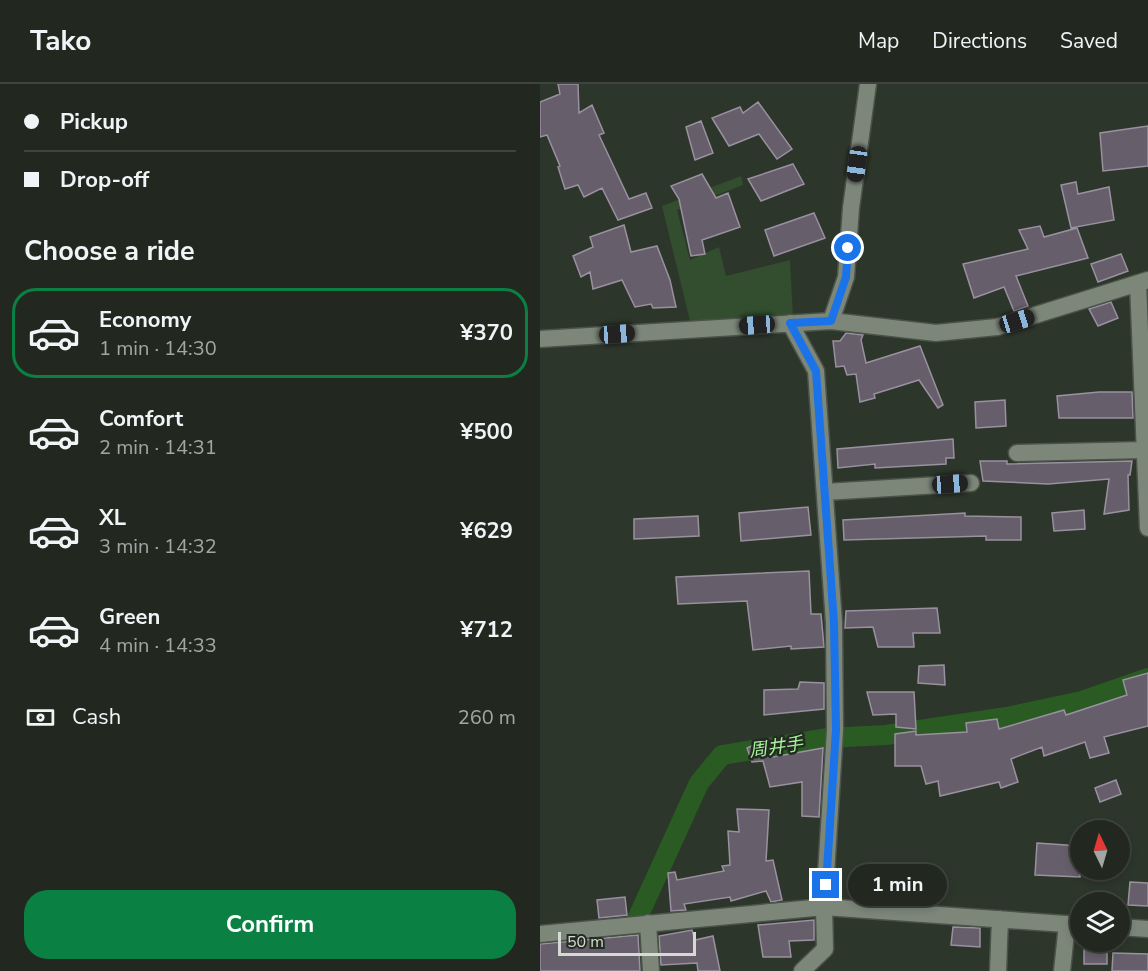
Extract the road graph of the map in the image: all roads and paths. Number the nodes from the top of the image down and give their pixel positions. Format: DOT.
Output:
graph roads {
  1 [pos="868,84"];
  2 [pos="1143,282"];
  3 [pos="831,321"];
  4 [pos="790,323"];
  5 [pos="540,339"];
  6 [pos="1144,450"];
  7 [pos="1017,453"];
  8 [pos="971,483"];
  9 [pos="825,492"];
  10 [pos="1148,528"];
  11 [pos="824,907"];
  12 [pos="1000,919"];
  13 [pos="648,923"];
  14 [pos="1070,925"];
  15 [pos="1130,928"];
  16 [pos="1148,929"];
  17 [pos="540,934"];
  18 [pos="1070,938"];
  19 [pos="651,971"];
  20 [pos="802,971"];
  21 [pos="998,971"];
  22 [pos="1062,971"];
  1 -- 3 [label="street"];
  2 -- 3 [label="street"];
  2 -- 6 [label="street"];
  3 -- 4 [label="street"];
  4 -- 5 [label="street"];
  4 -- 9 [label="street"];
  6 -- 7 [label="street"];
  6 -- 10 [label="street"];
  8 -- 9 [label="street"];
  9 -- 11 [label="street"];
  11 -- 12 [label="street"];
  11 -- 13 [label="street"];
  11 -- 20 [label="street"];
  12 -- 14 [label="street"];
  12 -- 21 [label="street"];
  13 -- 17 [label="street"];
  13 -- 19 [label="street"];
  15 -- 16 [label="street"];
  18 -- 22 [label="street"];
}
